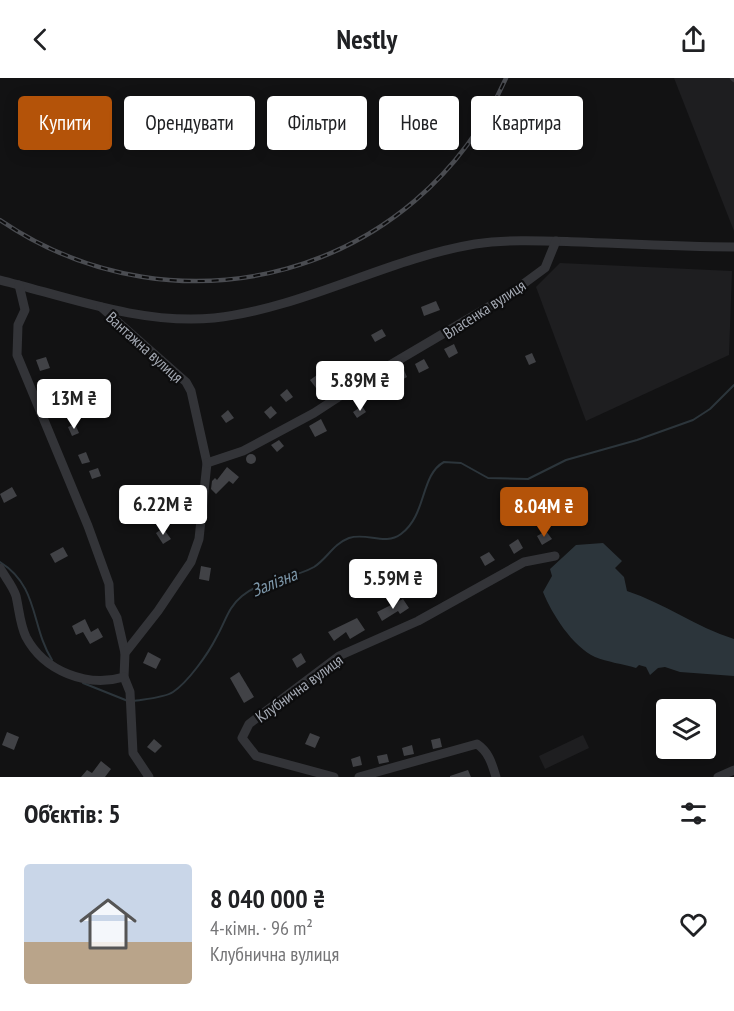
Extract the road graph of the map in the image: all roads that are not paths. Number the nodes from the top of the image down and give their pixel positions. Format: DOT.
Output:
graph roads {
  1 [pos="554,241"];
  2 [pos="734,247"];
  3 [pos="0,280"];
  4 [pos="20,285"];
  5 [pos="98,305"];
  6 [pos="207,464"];
  7 [pos="555,556"];
  8 [pos="0,568"];
  9 [pos="125,653"];
  10 [pos="124,677"];
  11 [pos="734,770"];
  12 [pos="148,777"];
  13 [pos="334,777"];
  14 [pos="359,777"];
  15 [pos="496,777"];
  16 [pos="718,777"];
  1 -- 2 [label="street"];
  1 -- 5 [label="street"];
  1 -- 6 [label="street, Власенка вулиця"];
  3 -- 4 [label="street"];
  4 -- 5 [label="street"];
  4 -- 9 [label="street"];
  5 -- 6 [label="street, Вантажна вулиця"];
  6 -- 9 [label="street, Вантажна вулиця"];
  7 -- 13 [label="street, Клубнична вулиця"];
  8 -- 10 [label="street"];
  9 -- 10 [label="street"];
  10 -- 12 [label="street"];
  11 -- 16 [label="street"];
  14 -- 15 [label="street"];
}
